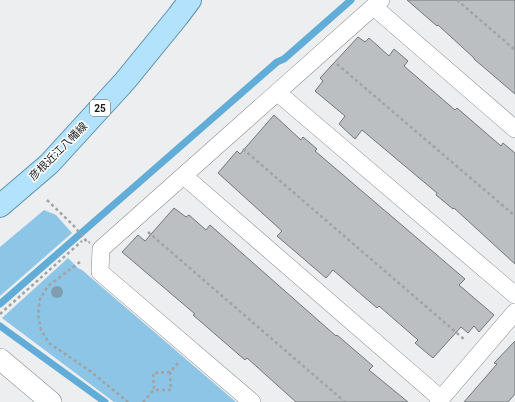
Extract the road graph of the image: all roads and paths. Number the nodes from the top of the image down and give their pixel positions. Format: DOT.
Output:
graph roads {
  1 [pos="190,0"];
  2 [pos="457,0"];
  3 [pos="377,3"];
  4 [pos="515,50"];
  5 [pos="323,52"];
  6 [pos="278,93"];
  7 [pos="515,129"];
  8 [pos="230,136"];
  9 [pos="184,176"];
  10 [pos="47,200"];
  11 [pos="0,206"];
  12 [pos="515,216"];
  13 [pos="135,220"];
  14 [pos="90,242"];
  15 [pos="101,260"];
  16 [pos="515,294"];
  17 [pos="515,312"];
  18 [pos="190,349"];
  19 [pos="480,353"];
  20 [pos="0,359"];
  21 [pos="170,372"];
  22 [pos="154,390"];
  23 [pos="439,400"];
  24 [pos="51,402"];
  25 [pos="128,402"];
  26 [pos="143,402"];
  27 [pos="252,402"];
  28 [pos="345,402"];
  1 -- 11 [label="main road, 彦根近江八幡線 / 25"];
  2 -- 4 [label="path"];
  3 -- 5 [label="street"];
  3 -- 7 [label="street"];
  5 -- 6 [label="street"];
  5 -- 12 [label="path"];
  6 -- 8 [label="street"];
  6 -- 16 [label="street"];
  8 -- 9 [label="street"];
  8 -- 19 [label="path"];
  9 -- 13 [label="street"];
  9 -- 23 [label="street"];
  10 -- 14 [label="path, bridge"];
  13 -- 15 [label="street"];
  13 -- 28 [label="path"];
  15 -- 18 [label="street"];
  15 -- 25 [label="path"];
  17 -- 19 [label="street"];
  18 -- 21 [label="path"];
  18 -- 27 [label="street"];
  19 -- 23 [label="street"];
  20 -- 24 [label="street"];
  21 -- 22 [label="path"];
  21 -- 22 [label="path"];
  22 -- 26 [label="path"];
}
